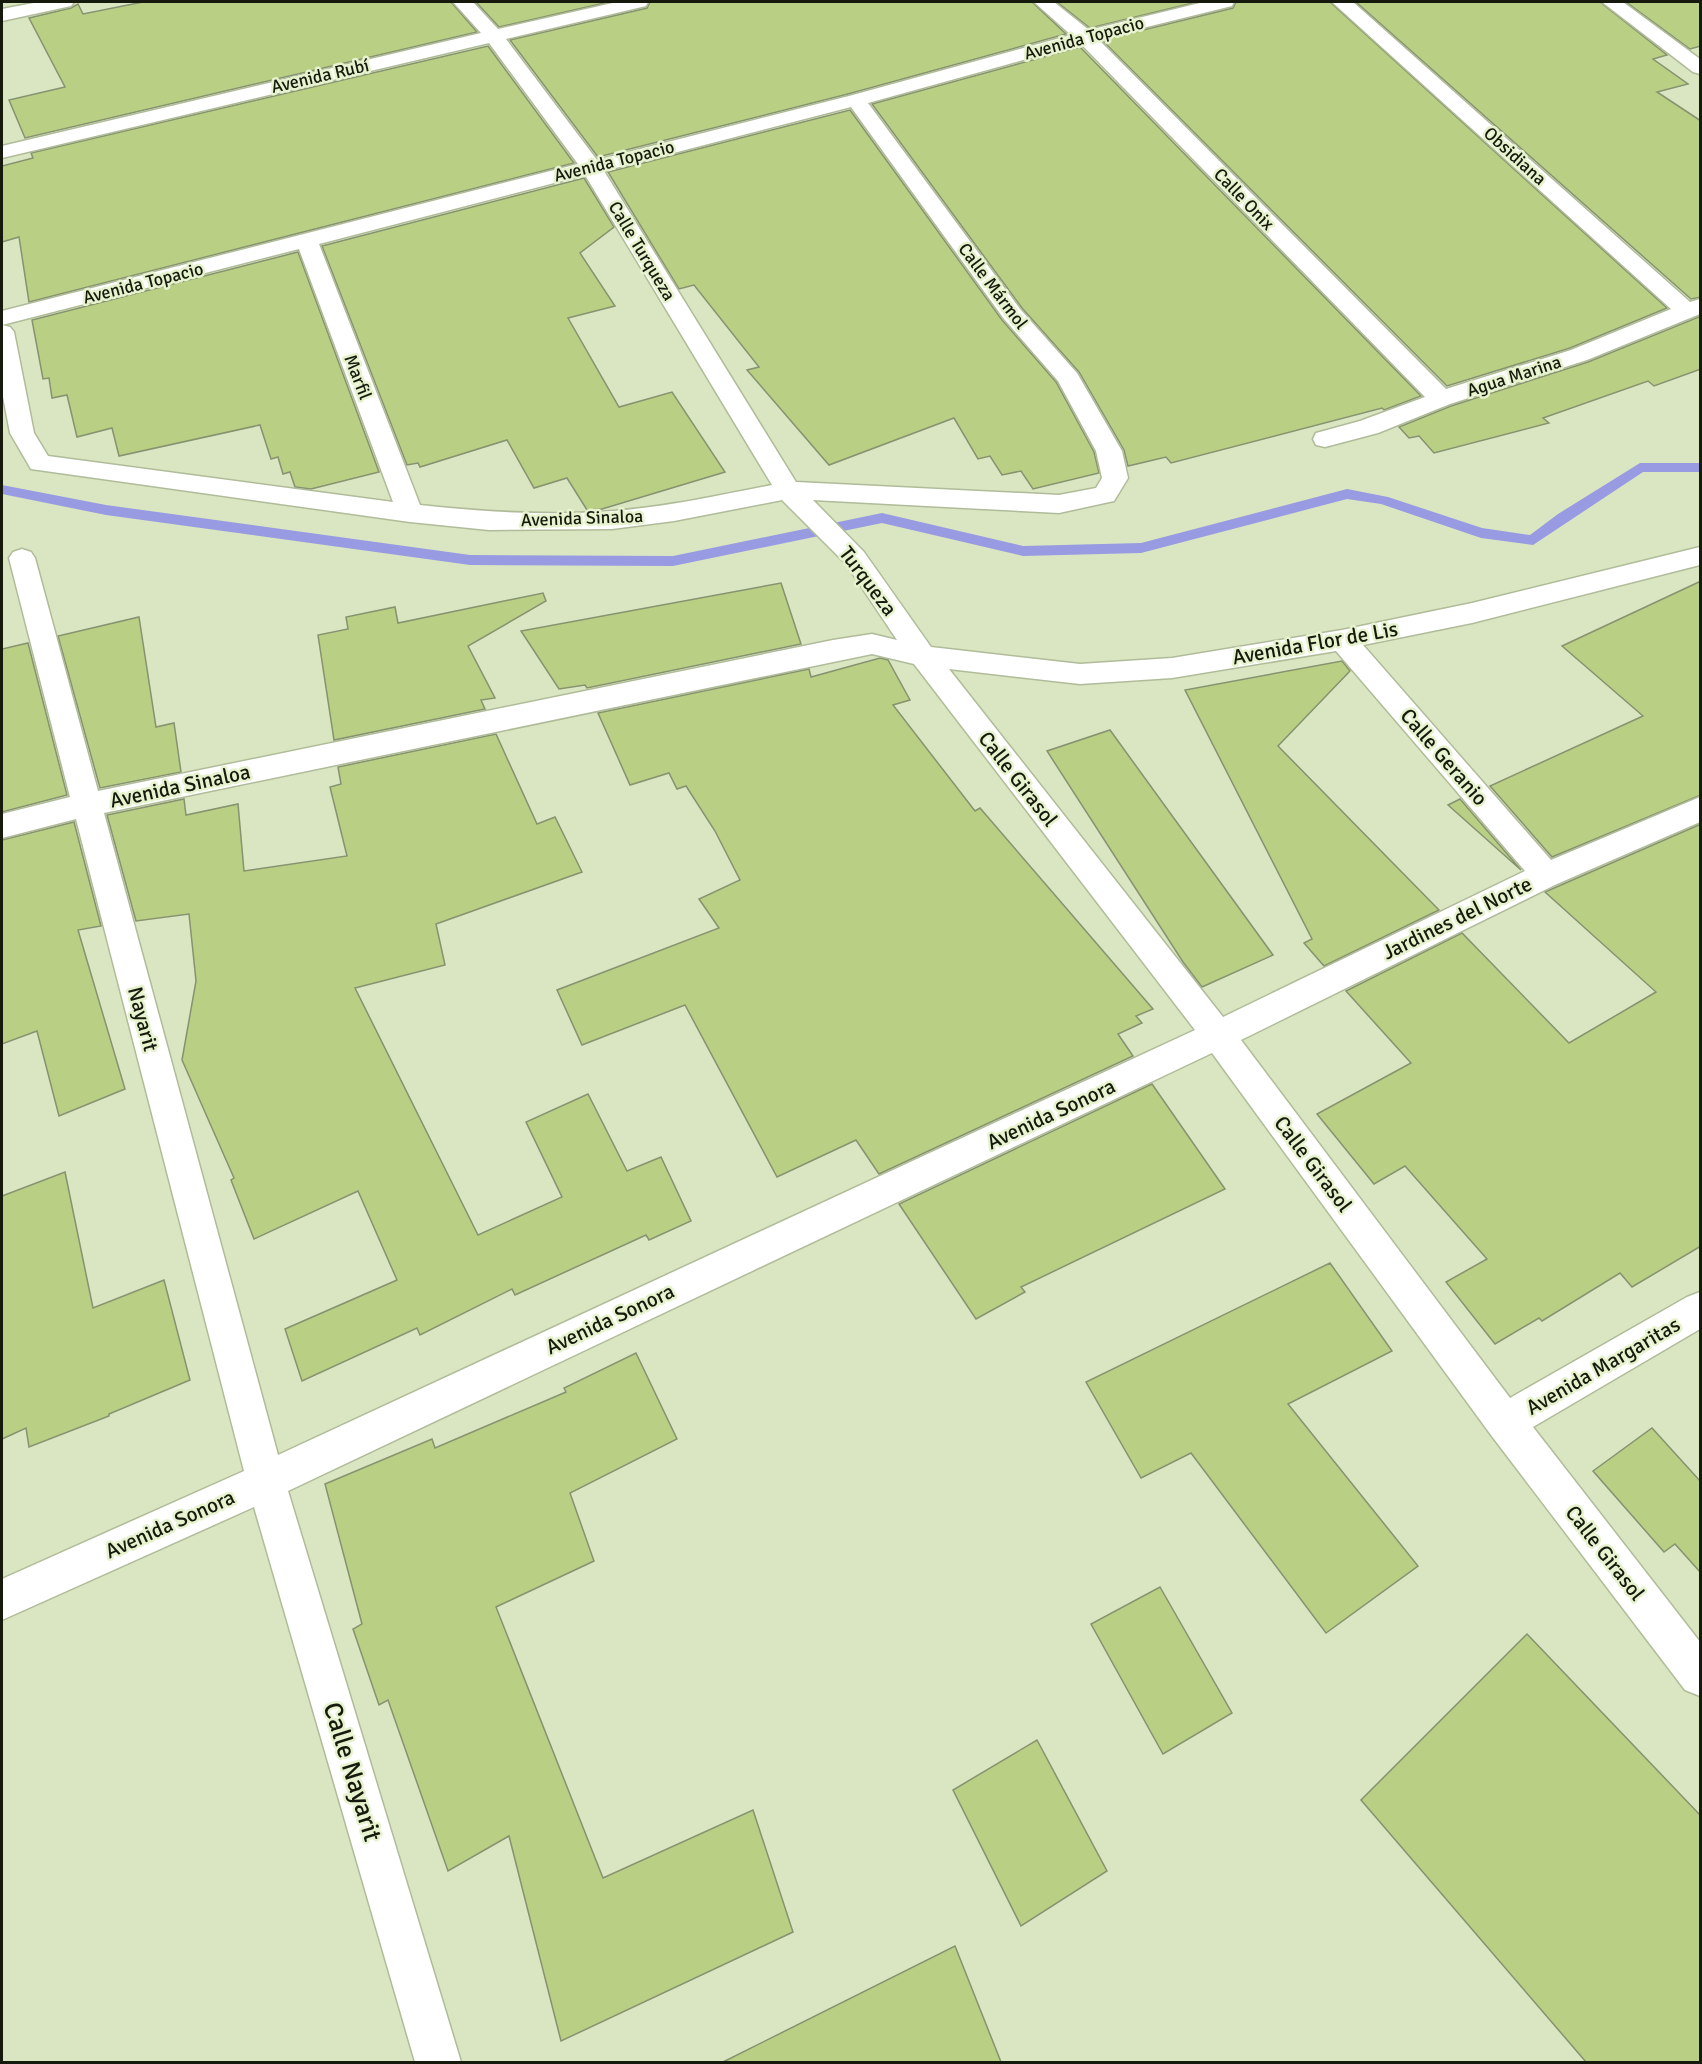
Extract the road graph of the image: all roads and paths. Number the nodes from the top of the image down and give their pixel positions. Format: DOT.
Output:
graph roads {
  1 [pos="64,2"];
  2 [pos="463,2"];
  3 [pos="639,2"];
  4 [pos="1043,2"];
  5 [pos="1225,2"];
  6 [pos="1342,2"];
  7 [pos="1612,2"];
  8 [pos="2,15"];
  9 [pos="493,35"];
  10 [pos="1085,37"];
  11 [pos="1701,68"];
  12 [pos="856,100"];
  13 [pos="2,152"];
  14 [pos="591,167"];
  15 [pos="307,241"];
  16 [pos="1694,308"];
  17 [pos="2,318"];
  18 [pos="2,332"];
  19 [pos="1441,399"];
  20 [pos="1325,440"];
  21 [pos="1115,478"];
  22 [pos="788,490"];
  23 [pos="808,511"];
  24 [pos="410,513"];
  25 [pos="1701,556"];
  26 [pos="22,558"];
  27 [pos="1342,640"];
  28 [pos="922,656"];
  29 [pos="86,806"];
  30 [pos="1701,809"];
  31 [pos="2,826"];
  32 [pos="1546,875"];
  33 [pos="1218,1035"];
  34 [pos="1701,1309"];
  35 [pos="1504,1422"];
  36 [pos="266,1481"];
  37 [pos="2,1600"];
  38 [pos="1701,1675"];
  39 [pos="438,2062"];
  1 -- 8 [label="street"];
  2 -- 9 [label="street, Calle Turqueza"];
  3 -- 9 [label="street, Avenida Rubí"];
  4 -- 10 [label="street, Calle Onix"];
  5 -- 10 [label="street, Avenida Topacio"];
  6 -- 16 [label="street, Obsidiana"];
  7 -- 11 [label="street"];
  9 -- 13 [label="street, Avenida Rubí"];
  9 -- 14 [label="street, Calle Turqueza"];
  10 -- 12 [label="street, Avenida Topacio"];
  10 -- 19 [label="street, Calle Onix"];
  12 -- 14 [label="street, Avenida Topacio"];
  12 -- 21 [label="street, Calle Mármol"];
  14 -- 15 [label="street, Avenida Topacio"];
  14 -- 22 [label="street, Calle Turqueza"];
  15 -- 17 [label="street, Avenida Topacio"];
  15 -- 24 [label="street, Marfil"];
  16 -- 19 [label="street, Agua Marina"];
  18 -- 24 [label="street, Avenida Sinaloa"];
  19 -- 20 [label="street, Agua Marina"];
  21 -- 22 [label="street, Avenida Sinaloa"];
  22 -- 23 [label="street, Calle Turqueza"];
  22 -- 24 [label="street, Avenida Sinaloa"];
  23 -- 28 [label="street, Turqueza"];
  25 -- 27 [label="street, Avenida Flor de Lis"];
  26 -- 29 [label="street, Nayarit"];
  27 -- 28 [label="street, Avenida Flor de Lis"];
  27 -- 32 [label="street, Calle Geranio"];
  28 -- 29 [label="street, Avenida Sinaloa"];
  28 -- 33 [label="street, Calle Girasol"];
  29 -- 31 [label="street, Avenida Sinaloa"];
  29 -- 36 [label="street, Nayarit"];
  30 -- 32 [label="street, Jardines del Norte"];
  32 -- 33 [label="street, Jardines del Norte"];
  33 -- 35 [label="street, Calle Girasol"];
  33 -- 36 [label="street, Avenida Sonora"];
  34 -- 35 [label="street, Avenida Margaritas"];
  35 -- 38 [label="street, Calle Girasol"];
  36 -- 37 [label="street, Avenida Sonora"];
  36 -- 39 [label="street, Calle Nayarit"];
}
